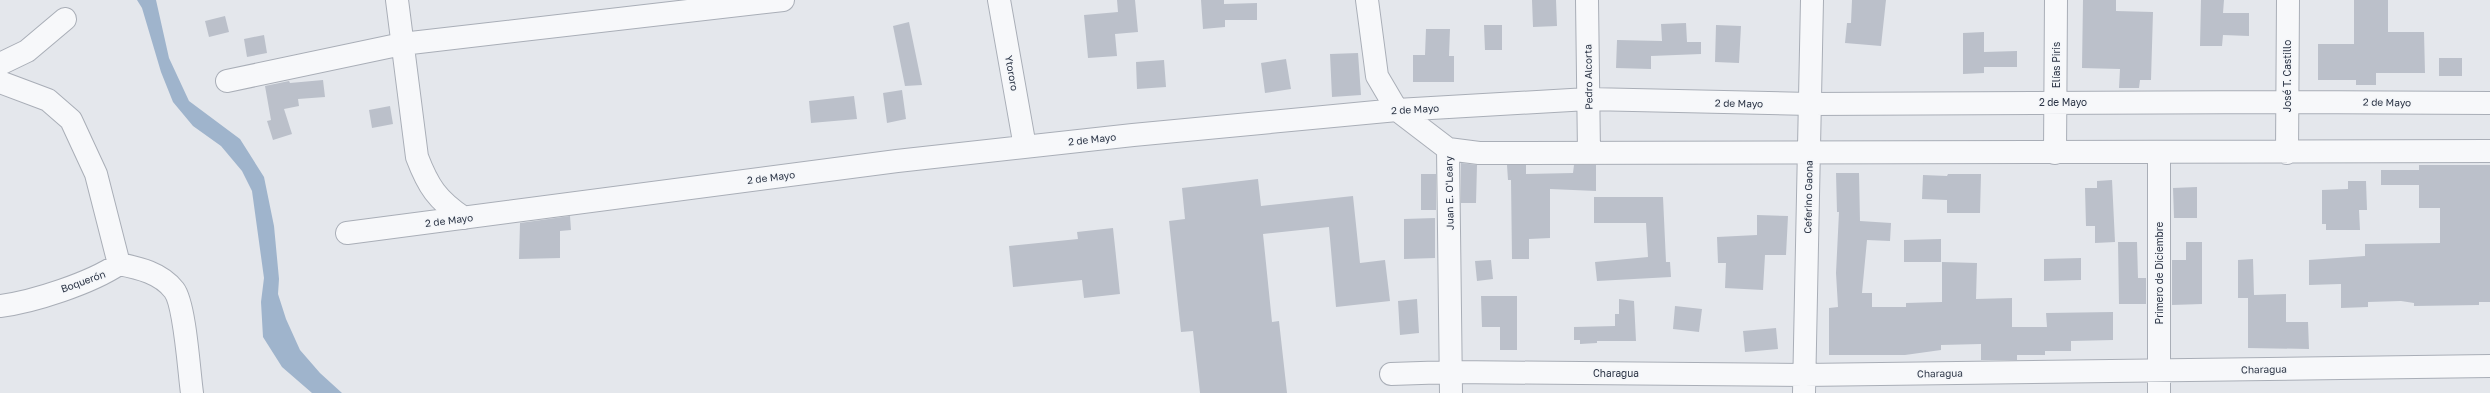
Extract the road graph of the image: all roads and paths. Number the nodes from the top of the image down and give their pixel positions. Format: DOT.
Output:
graph roads {
  1 [pos="397,0"];
  2 [pos="783,0"];
  3 [pos="999,0"];
  4 [pos="1367,0"];
  5 [pos="1587,0"];
  6 [pos="1812,0"];
  7 [pos="2056,0"];
  8 [pos="2288,0"];
  9 [pos="653,8"];
  10 [pos="65,19"];
  11 [pos="402,44"];
  12 [pos="0,64"];
  13 [pos="227,81"];
  14 [pos="0,82"];
  15 [pos="1588,100"];
  16 [pos="2056,102"];
  17 [pos="2287,102"];
  18 [pos="2490,103"];
  19 [pos="1810,104"];
  20 [pos="1397,110"];
  21 [pos="1025,147"];
  22 [pos="1448,149"];
  23 [pos="2490,151"];
  24 [pos="2286,152"];
  25 [pos="1589,153"];
  26 [pos="2056,153"];
  27 [pos="2159,153"];
  28 [pos="1809,154"];
  29 [pos="464,218"];
  30 [pos="347,233"];
  31 [pos="119,264"];
  32 [pos="0,306"];
  33 [pos="2490,366"];
  34 [pos="2159,371"];
  35 [pos="1451,372"];
  36 [pos="1391,374"];
  37 [pos="1804,384"];
  38 [pos="192,393"];
  39 [pos="1451,393"];
  40 [pos="2159,393"];
  1 -- 11 [label="street"];
  2 -- 9 [label="street"];
  3 -- 21 [label="street, Ytororo"];
  4 -- 20 [label="street, Juan E. O'Leary"];
  5 -- 15 [label="street, Pedro Alcorta"];
  6 -- 19 [label="street, Ceferino Gaona"];
  7 -- 16 [label="street, Elías Piris"];
  8 -- 17 [label="street, José T. Castillo"];
  9 -- 11 [label="street"];
  10 -- 12 [label="street"];
  11 -- 13 [label="street"];
  11 -- 29 [label="street"];
  14 -- 31 [label="street"];
  15 -- 19 [label="street, 2 de Mayo"];
  15 -- 20 [label="street, 2 de Mayo"];
  15 -- 25 [label="street, Pedro Alcorta"];
  16 -- 17 [label="street, 2 de Mayo"];
  16 -- 19 [label="street, 2 de Mayo"];
  16 -- 26 [label="street, Elías Piris"];
  17 -- 18 [label="street, 2 de Mayo"];
  17 -- 24 [label="street, José T. Castillo"];
  19 -- 28 [label="street, Ceferino Gaona"];
  20 -- 21 [label="street, 2 de Mayo"];
  20 -- 22 [label="street, Juan E. O'Leary"];
  21 -- 29 [label="street, 2 de Mayo"];
  22 -- 25 [label="street"];
  22 -- 35 [label="street, Juan E. O'Leary"];
  23 -- 24 [label="street"];
  24 -- 27 [label="street"];
  25 -- 28 [label="street"];
  26 -- 27 [label="street"];
  26 -- 28 [label="street"];
  27 -- 34 [label="street, Primero de Diciembre"];
  28 -- 37 [label="street, Ceferino Gaona"];
  29 -- 30 [label="street, 2 de Mayo"];
  31 -- 32 [label="street, Boquerón"];
  31 -- 38 [label="street"];
  33 -- 34 [label="street, Charagua"];
  34 -- 37 [label="street, Charagua"];
  34 -- 40 [label="street, Primero de Diciembre"];
  35 -- 36 [label="street, Charagua"];
  35 -- 37 [label="street, Charagua"];
  35 -- 39 [label="street, Juan E. O'Leary"];
}
